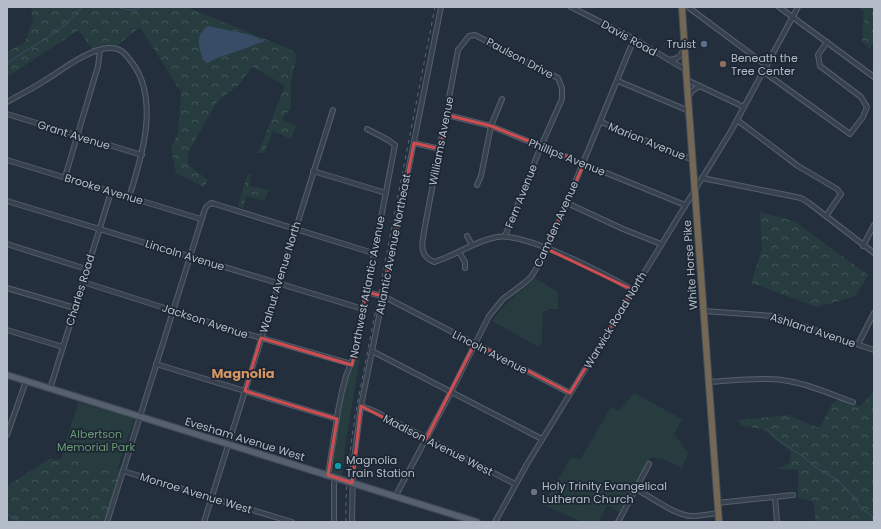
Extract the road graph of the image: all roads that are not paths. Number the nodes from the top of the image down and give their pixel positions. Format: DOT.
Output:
graph roads {
  1 [pos="441,7"];
  2 [pos="571,7"];
  3 [pos="682,7"];
  4 [pos="688,7"];
  5 [pos="780,7"];
  6 [pos="798,7"];
  7 [pos="792,17"];
  8 [pos="471,36"];
  9 [pos="634,40"];
  10 [pos="826,42"];
  11 [pos="684,48"];
  12 [pos="100,50"];
  13 [pos="668,60"];
  14 [pos="767,66"];
  15 [pos="686,70"];
  16 [pos="764,72"];
  17 [pos="874,77"];
  18 [pos="687,80"];
  19 [pos="618,81"];
  20 [pos="700,86"];
  21 [pos="562,90"];
  22 [pos="688,98"];
  23 [pos="502,99"];
  24 [pos="7,102"];
  25 [pos="744,107"];
  26 [pos="333,110"];
  27 [pos="689,110"];
  28 [pos="7,114"];
  29 [pos="447,115"];
  30 [pos="737,120"];
  31 [pos="601,122"];
  32 [pos="491,126"];
  33 [pos="367,129"];
  34 [pos="77,136"];
  35 [pos="414,143"];
  36 [pos="541,146"];
  37 [pos="440,148"];
  38 [pos="142,155"];
  39 [pos="693,159"];
  40 [pos="7,160"];
  41 [pos="584,163"];
  42 [pos="313,171"];
  43 [pos="64,177"];
  44 [pos="702,178"];
  45 [pos="477,185"];
  46 [pos="695,189"];
  47 [pos="111,192"];
  48 [pos="386,193"];
  49 [pos="129,197"];
  50 [pos="7,201"];
  51 [pos="567,203"];
  52 [pos="685,205"];
  53 [pos="826,216"];
  54 [pos="201,219"];
  55 [pos="874,225"];
  56 [pos="295,229"];
  57 [pos="99,230"];
  58 [pos="467,236"];
  59 [pos="505,236"];
  60 [pos="7,244"];
  61 [pos="661,244"];
  62 [pos="472,245"];
  63 [pos="863,246"];
  64 [pos="547,249"];
  65 [pos="458,252"];
  66 [pos="373,253"];
  67 [pos="874,253"];
  68 [pos="190,257"];
  69 [pos="465,268"];
  70 [pos="86,269"];
  71 [pos="82,282"];
  72 [pos="278,283"];
  73 [pos="7,288"];
  74 [pos="633,290"];
  75 [pos="366,292"];
  76 [pos="383,296"];
  77 [pos="75,308"];
  78 [pos="363,309"];
  79 [pos="173,311"];
  80 [pos="704,311"];
  81 [pos="874,313"];
  82 [pos="7,330"];
  83 [pos="261,338"];
  84 [pos="475,343"];
  85 [pos="858,344"];
  86 [pos="63,347"];
  87 [pos="874,350"];
  88 [pos="372,351"];
  89 [pos="156,364"];
  90 [pos="351,364"];
  91 [pos="7,375"];
  92 [pos="26,381"];
  93 [pos="708,382"];
  94 [pos="50,389"];
  95 [pos="245,391"];
  96 [pos="451,392"];
  97 [pos="570,393"];
  98 [pos="852,402"];
  99 [pos="361,406"];
  100 [pos="139,417"];
  101 [pos="337,419"];
  102 [pos="7,435"];
  103 [pos="426,439"];
  104 [pos="542,439"];
  105 [pos="228,444"];
  106 [pos="649,464"];
  107 [pos="123,471"];
  108 [pos="328,476"];
  109 [pos="336,478"];
  110 [pos="352,483"];
  111 [pos="515,484"];
  112 [pos="636,489"];
  113 [pos="793,496"];
  114 [pos="395,497"];
  115 [pos="775,497"];
  116 [pos="212,498"];
  117 [pos="717,503"];
  118 [pos="718,513"];
  119 [pos="107,522"];
  120 [pos="204,522"];
  121 [pos="292,522"];
  122 [pos="334,522"];
  123 [pos="352,522"];
  124 [pos="477,522"];
  125 [pos="495,522"];
  126 [pos="618,522"];
  127 [pos="719,522"];
  128 [pos="778,522"];
  1 -- 35 [label="street, Atlantic Avenue Northeast"];
  2 -- 9 [label="street, Davis Road"];
  3 -- 11 [label="highway, White Horse Pike"];
  4 -- 14 [label="street"];
  5 -- 7 [label="street"];
  6 -- 7 [label="street, Warwick Road North"];
  7 -- 10 [label="street"];
  7 -- 14 [label="street, Warwick Road North"];
  8 -- 21 [label="street, Paulson Drive"];
  8 -- 29 [label="street, Williams Avenue"];
  9 -- 13 [label="street, Davis Road"];
  9 -- 19 [label="street, Camden Avenue"];
  10 -- 16 [label="street"];
  10 -- 17 [label="street"];
  11 -- 13 [label="street"];
  11 -- 15 [label="highway, White Horse Pike"];
  12 -- 24 [label="street"];
  12 -- 34 [label="street"];
  12 -- 38 [label="street"];
  13 -- 15 [label="street, Davis Road"];
  14 -- 16 [label="street, Warwick Road North"];
  15 -- 18 [label="highway, White Horse Pike"];
  16 -- 25 [label="street, Warwick Road North"];
  18 -- 20 [label="street"];
  18 -- 22 [label="highway, White Horse Pike"];
  19 -- 27 [label="street"];
  19 -- 31 [label="street, Camden Avenue"];
  20 -- 22 [label="street"];
  20 -- 25 [label="street"];
  21 -- 36 [label="street, Fern Avenue"];
  22 -- 27 [label="highway, White Horse Pike"];
  23 -- 32 [label="street"];
  25 -- 30 [label="street, Warwick Road North"];
  26 -- 42 [label="street, Walnut Avenue North"];
  27 -- 39 [label="highway, White Horse Pike"];
  28 -- 34 [label="street, Grant Avenue"];
  29 -- 32 [label="street, Phillips Avenue"];
  29 -- 37 [label="street, Williams Avenue"];
  30 -- 44 [label="street, Warwick Road North"];
  30 -- 53 [label="street"];
  31 -- 39 [label="street, Marion Avenue"];
  31 -- 41 [label="street, Camden Avenue"];
  32 -- 36 [label="street, Phillips Avenue"];
  32 -- 45 [label="street"];
  33 -- 48 [label="street, Northwest Atlantic Avenue"];
  34 -- 38 [label="street, Grant Avenue"];
  34 -- 43 [label="street"];
  35 -- 37 [label="street"];
  35 -- 76 [label="street, Atlantic Avenue Northeast"];
  36 -- 41 [label="street, Phillips Avenue"];
  36 -- 59 [label="street, Fern Avenue"];
  37 -- 65 [label="street, Williams Avenue"];
  38 -- 49 [label="street"];
  39 -- 46 [label="highway, White Horse Pike"];
  40 -- 43 [label="street, Brooke Avenue"];
  41 -- 51 [label="street, Camden Avenue"];
  41 -- 52 [label="street, Phillips Avenue"];
  42 -- 48 [label="street"];
  42 -- 56 [label="street, Walnut Avenue North"];
  43 -- 47 [label="street, Brooke Avenue"];
  44 -- 46 [label="street, Warwick Road North"];
  44 -- 53 [label="street"];
  46 -- 52 [label="street, Warwick Road North"];
  46 -- 80 [label="highway, White Horse Pike"];
  47 -- 49 [label="street, Brooke Avenue"];
  47 -- 57 [label="street, Charles Road"];
  48 -- 66 [label="street, Northwest Atlantic Avenue"];
  49 -- 54 [label="street, Brooke Avenue"];
  50 -- 57 [label="street, Lincoln Avenue"];
  51 -- 61 [label="street"];
  51 -- 64 [label="street, Camden Avenue"];
  52 -- 61 [label="street, Warwick Road North"];
  53 -- 63 [label="street"];
  54 -- 56 [label="street"];
  54 -- 68 [label="street"];
  55 -- 63 [label="street"];
  56 -- 66 [label="street"];
  56 -- 72 [label="street, Walnut Avenue North"];
  57 -- 68 [label="street, Lincoln Avenue"];
  57 -- 70 [label="street, Charles Road"];
  58 -- 62 [label="street"];
  59 -- 62 [label="street"];
  59 -- 64 [label="street"];
  60 -- 70 [label="street"];
  61 -- 74 [label="street, Warwick Road North"];
  62 -- 65 [label="street"];
  63 -- 67 [label="street"];
  64 -- 74 [label="street"];
  64 -- 84 [label="street, Camden Avenue"];
  65 -- 69 [label="street"];
  66 -- 75 [label="street, Northwest Atlantic Avenue"];
  68 -- 72 [label="street, Lincoln Avenue"];
  68 -- 79 [label="street"];
  70 -- 71 [label="street, Charles Road"];
  71 -- 77 [label="street, Charles Road"];
  71 -- 79 [label="street, Jackson Avenue"];
  72 -- 78 [label="street, Lincoln Avenue"];
  72 -- 83 [label="street, Walnut Avenue North"];
  73 -- 77 [label="street"];
  74 -- 97 [label="street, Warwick Road North"];
  75 -- 76 [label="street, Lincoln Avenue"];
  75 -- 78 [label="street, Northwest Atlantic Avenue"];
  76 -- 84 [label="street, Lincoln Avenue"];
  76 -- 88 [label="street, Atlantic Avenue Northeast"];
  77 -- 86 [label="street, Charles Road"];
  78 -- 90 [label="street, Northwest Atlantic Avenue"];
  79 -- 83 [label="street, Jackson Avenue"];
  79 -- 89 [label="street"];
  80 -- 85 [label="street, Ashland Avenue"];
  80 -- 93 [label="highway, White Horse Pike"];
  81 -- 85 [label="street"];
  82 -- 86 [label="street"];
  83 -- 90 [label="street, Jackson Avenue"];
  83 -- 95 [label="street, Walnut Avenue North"];
  84 -- 96 [label="street, Camden Avenue"];
  84 -- 97 [label="street, Lincoln Avenue"];
  85 -- 87 [label="street, Ashland Avenue"];
  86 -- 94 [label="street, Charles Road"];
  88 -- 96 [label="street"];
  88 -- 99 [label="street, Atlantic Avenue Northeast"];
  89 -- 95 [label="street"];
  89 -- 100 [label="street"];
  90 -- 101 [label="street, Northwest Atlantic Avenue"];
  91 -- 92 [label="main road, Evesham Avenue West"];
  92 -- 94 [label="main road, Evesham Avenue West"];
  92 -- 102 [label="street"];
  93 -- 98 [label="street"];
  93 -- 117 [label="highway, White Horse Pike"];
  94 -- 100 [label="main road, Evesham Avenue West"];
  95 -- 101 [label="street"];
  95 -- 105 [label="street, Walnut Avenue North"];
  96 -- 103 [label="street, Camden Avenue"];
  96 -- 104 [label="street"];
  97 -- 104 [label="street, Warwick Road North"];
  99 -- 103 [label="street, Madison Avenue West"];
  99 -- 110 [label="street, Atlantic Avenue Northeast"];
  100 -- 105 [label="main road, Evesham Avenue West"];
  100 -- 107 [label="street"];
  101 -- 108 [label="street, Northwest Atlantic Avenue"];
  103 -- 111 [label="street, Madison Avenue West"];
  103 -- 114 [label="street, Camden Avenue"];
  104 -- 111 [label="street, Warwick Road North"];
  105 -- 108 [label="main road, Evesham Avenue West"];
  105 -- 116 [label="street, Walnut Avenue North"];
  106 -- 112 [label="street"];
  107 -- 116 [label="street, Monroe Avenue West"];
  107 -- 119 [label="street"];
  108 -- 109 [label="main road, Evesham Avenue West"];
  109 -- 110 [label="main road, Evesham Avenue West"];
  109 -- 122 [label="street"];
  110 -- 114 [label="main road, Evesham Avenue West"];
  110 -- 123 [label="street, Atlantic Avenue Northeast"];
  111 -- 125 [label="street, Warwick Road North"];
  112 -- 118 [label="street"];
  112 -- 126 [label="street"];
  113 -- 115 [label="street"];
  114 -- 124 [label="main road, Evesham Avenue West"];
  115 -- 117 [label="street"];
  115 -- 128 [label="street"];
  116 -- 120 [label="street, Walnut Avenue North"];
  116 -- 121 [label="street, Monroe Avenue West"];
  117 -- 118 [label="highway, White Horse Pike"];
  118 -- 127 [label="highway, White Horse Pike"];
}
